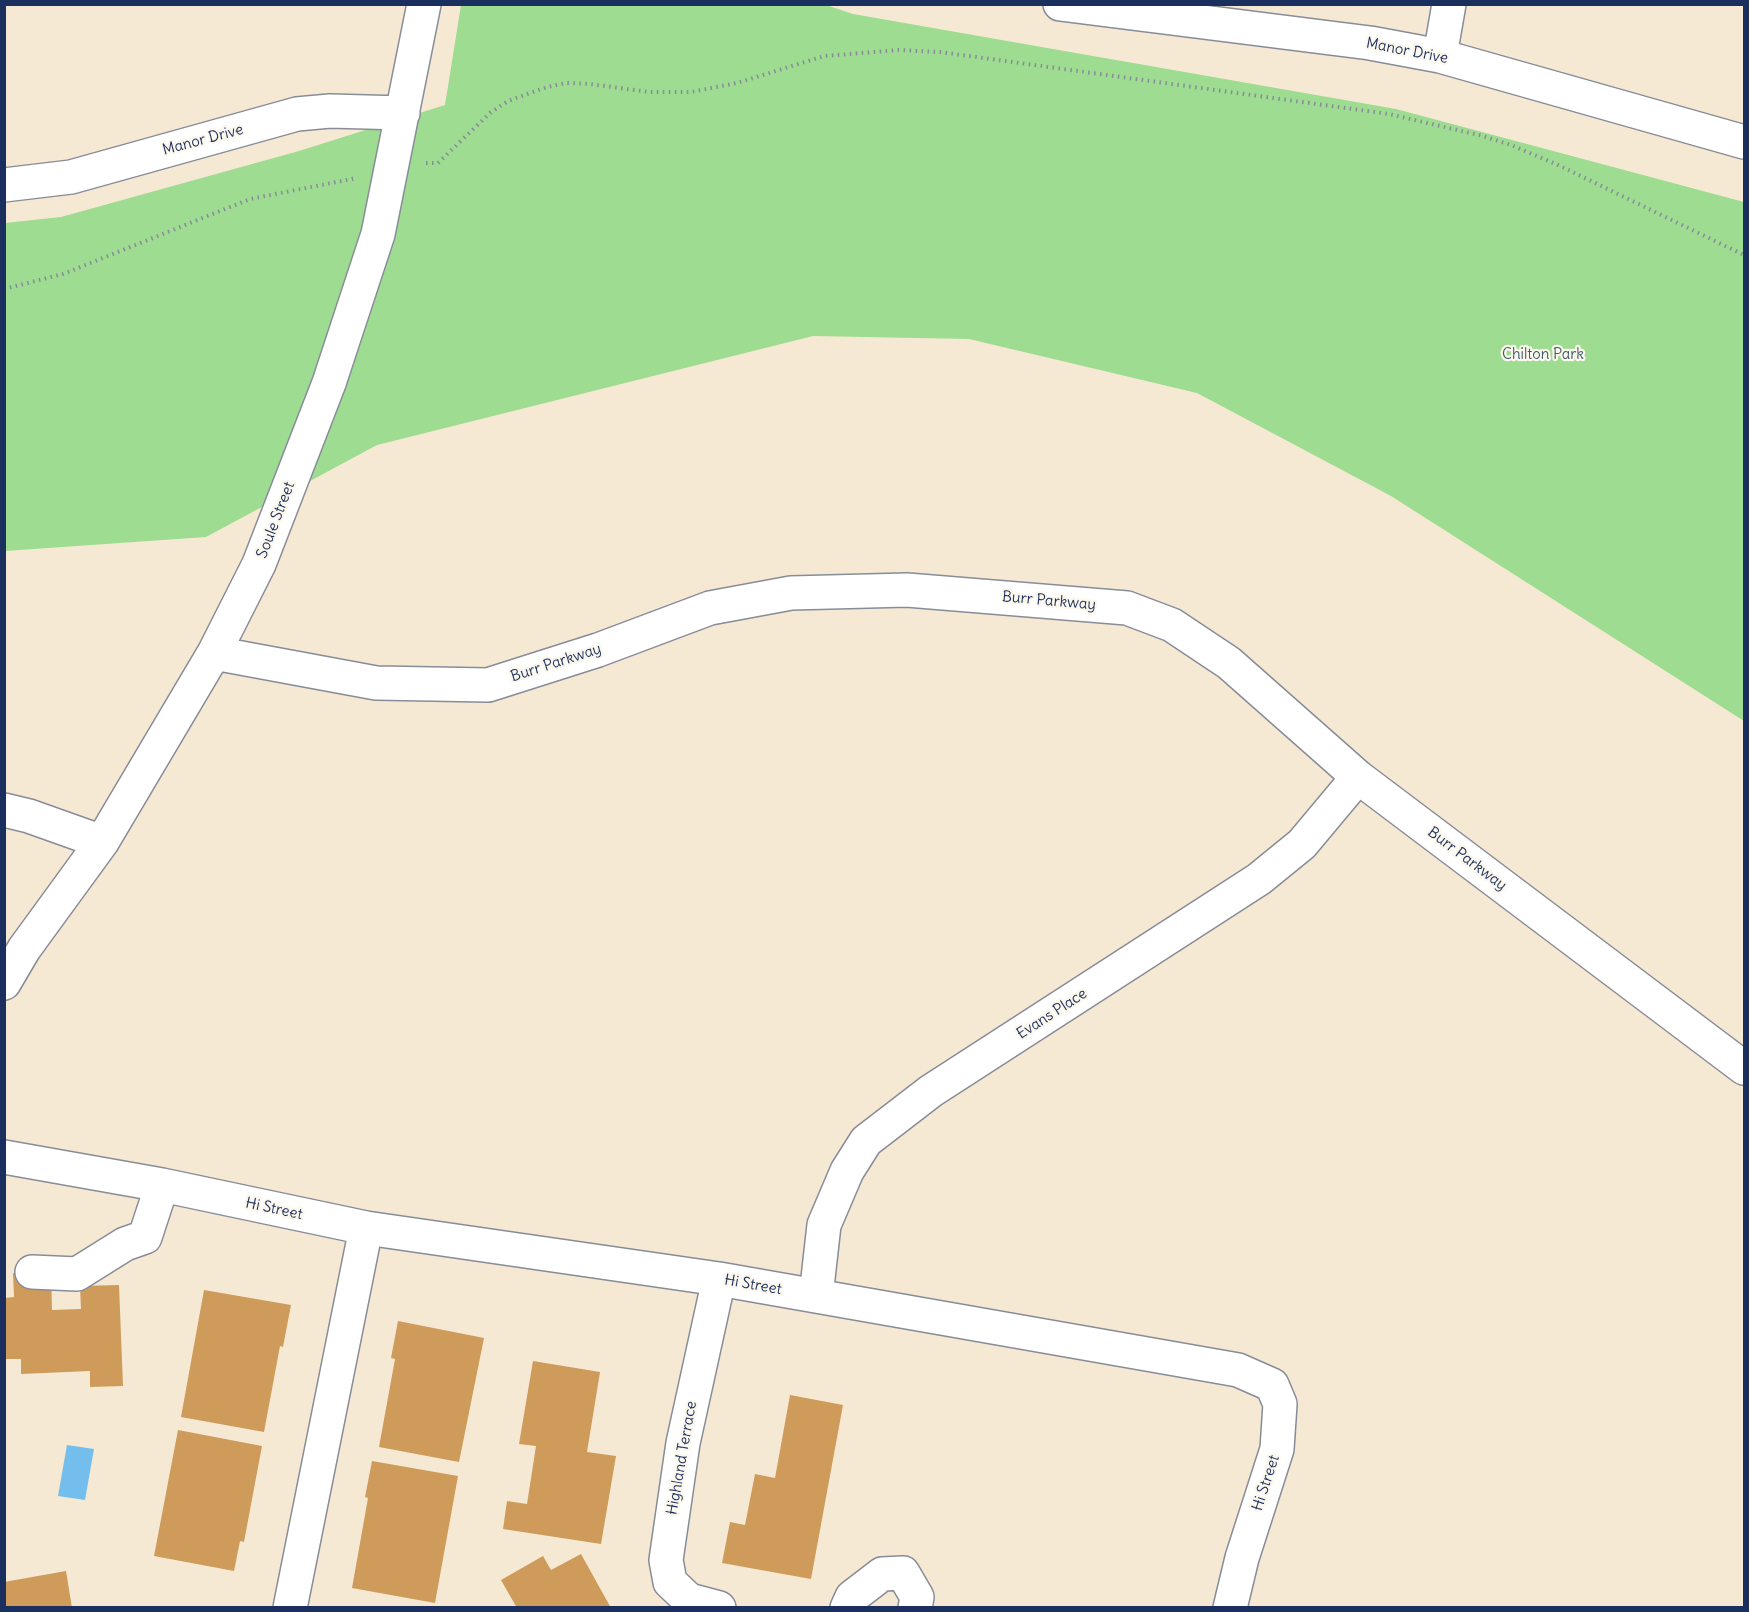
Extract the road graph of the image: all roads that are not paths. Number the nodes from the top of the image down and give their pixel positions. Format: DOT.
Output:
graph roads {
  1 [pos="424,4"];
  2 [pos="1060,4"];
  3 [pos="1449,4"];
  4 [pos="1440,56"];
  5 [pos="403,113"];
  6 [pos="1744,142"];
  7 [pos="4,185"];
  8 [pos="214,653"];
  9 [pos="1358,777"];
  10 [pos="4,810"];
  11 [pos="102,842"];
  12 [pos="4,983"];
  13 [pos="1744,1068"];
  14 [pos="4,1157"];
  15 [pos="162,1185"];
  16 [pos="366,1228"];
  17 [pos="32,1272"];
  18 [pos="719,1279"];
  19 [pos="816,1296"];
  20 [pos="290,1608"];
  21 [pos="719,1608"];
  22 [pos="847,1608"];
  23 [pos="915,1608"];
  24 [pos="1230,1608"];
  1 -- 5 [label="street, Soule Street"];
  2 -- 4 [label="street, Manor Drive"];
  3 -- 4 [label="street"];
  4 -- 6 [label="street, Manor Drive"];
  5 -- 7 [label="street, Manor Drive"];
  5 -- 8 [label="street, Soule Street"];
  8 -- 9 [label="street, Burr Parkway"];
  8 -- 11 [label="street, Soule Street"];
  9 -- 13 [label="street, Burr Parkway"];
  9 -- 19 [label="street, Evans Place"];
  10 -- 11 [label="street"];
  11 -- 12 [label="street, Soule Street"];
  14 -- 15 [label="street, Hi Street"];
  15 -- 16 [label="street, Hi Street"];
  15 -- 17 [label="street"];
  16 -- 18 [label="street, Hi Street"];
  16 -- 20 [label="street"];
  18 -- 19 [label="street, Hi Street"];
  18 -- 21 [label="street, Highland Terrace"];
  19 -- 24 [label="street, Hi Street"];
  22 -- 23 [label="street"];
}
